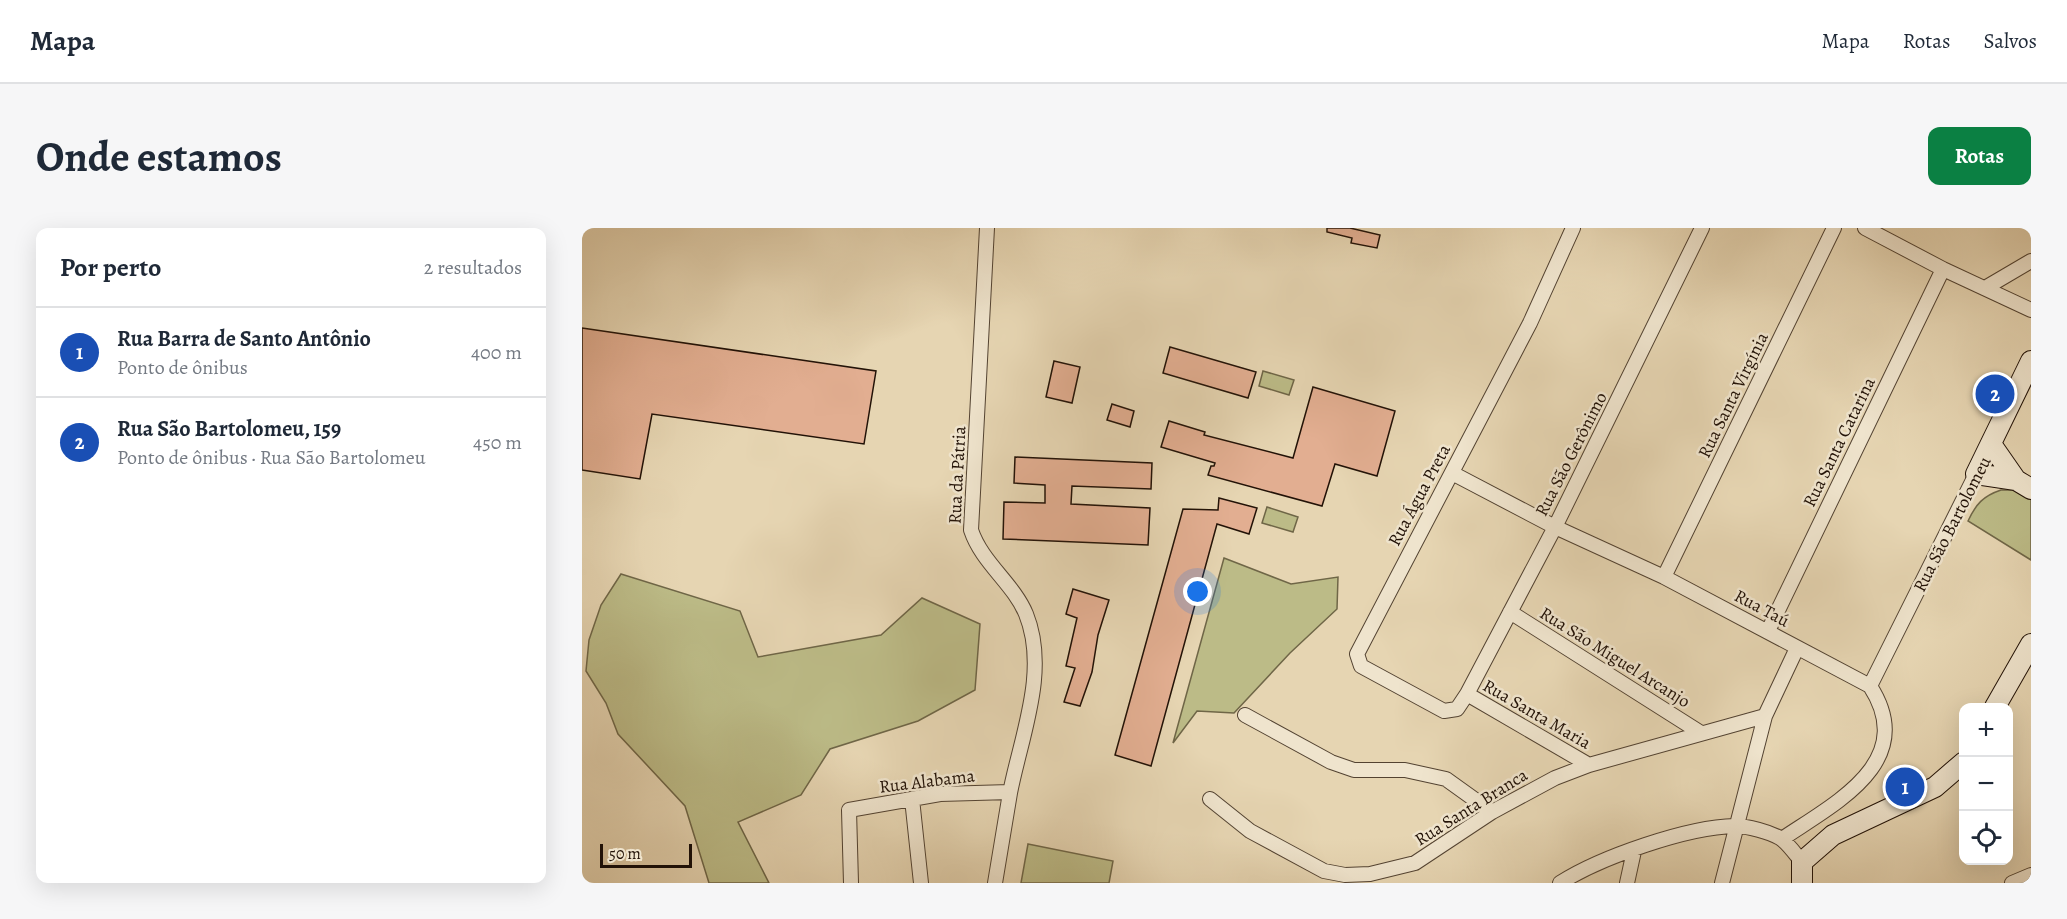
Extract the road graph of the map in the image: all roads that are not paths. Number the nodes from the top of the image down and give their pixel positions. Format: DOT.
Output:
graph roads {
  1 [pos="987,228"];
  2 [pos="1573,228"];
  3 [pos="1702,228"];
  4 [pos="1834,228"];
  5 [pos="1866,228"];
  6 [pos="2031,261"];
  7 [pos="1943,269"];
  8 [pos="1985,288"];
  9 [pos="2031,310"];
  10 [pos="2031,361"];
  11 [pos="1992,444"];
  12 [pos="1452,473"];
  13 [pos="1976,474"];
  14 [pos="2024,484"];
  15 [pos="1555,527"];
  16 [pos="1664,577"];
  17 [pos="1510,612"];
  18 [pos="1768,631"];
  19 [pos="2031,644"];
  20 [pos="1797,648"];
  21 [pos="1870,687"];
  22 [pos="1467,694"];
  23 [pos="1998,703"];
  24 [pos="1245,715"];
  25 [pos="1765,716"];
  26 [pos="1701,733"];
  27 [pos="1588,765"];
  28 [pos="1959,766"];
  29 [pos="1010,792"];
  30 [pos="912,799"];
  31 [pos="1210,799"];
  32 [pos="1492,812"];
  33 [pos="1737,826"];
  34 [pos="1782,839"];
  35 [pos="1634,851"];
  36 [pos="1802,862"];
  37 [pos="1324,871"];
  38 [pos="2031,875"];
  39 [pos="851,883"];
  40 [pos="921,883"];
  41 [pos="995,883"];
  42 [pos="1315,883"];
  43 [pos="1560,883"];
  44 [pos="1627,883"];
  45 [pos="1722,883"];
  46 [pos="1802,883"];
  47 [pos="2012,883"];
  1 -- 29 [label="street, Rua da Pátria"];
  2 -- 12 [label="street, Rua Água Preta"];
  3 -- 15 [label="street, Rua São Gerônimo"];
  4 -- 16 [label="street, Rua Santa Virgínia"];
  5 -- 7 [label="street"];
  6 -- 8 [label="street"];
  7 -- 8 [label="street"];
  7 -- 18 [label="street, Rua Santa Catarina"];
  8 -- 9 [label="street"];
  10 -- 11 [label="street, Rua São Bartolomeu"];
  11 -- 13 [label="street, Rua São Bartolomeu"];
  11 -- 14 [label="street"];
  12 -- 15 [label="street, Rua Taú"];
  12 -- 22 [label="street, Rua Água Preta"];
  13 -- 14 [label="street"];
  13 -- 21 [label="street, Rua São Bartolomeu"];
  15 -- 16 [label="street, Rua Taú"];
  15 -- 17 [label="street, Rua São Gerônimo"];
  16 -- 18 [label="street, Rua Taú"];
  17 -- 22 [label="street, Rua São Gerônimo"];
  17 -- 26 [label="street, Rua São Miguel Arcanjo"];
  18 -- 20 [label="street, Rua Taú"];
  19 -- 23 [label="street"];
  20 -- 21 [label="street, Rua Taú"];
  20 -- 25 [label="street"];
  21 -- 34 [label="street"];
  22 -- 27 [label="street, Rua Santa Maria"];
  24 -- 32 [label="street"];
  25 -- 26 [label="street, Rua Santa Branca"];
  25 -- 33 [label="street"];
  26 -- 27 [label="street, Rua Santa Branca"];
  27 -- 32 [label="street, Rua Santa Branca"];
  28 -- 36 [label="street"];
  29 -- 30 [label="street, Rua Alabama"];
  29 -- 41 [label="street, Rua da Pátria"];
  30 -- 39 [label="street, Rua Alabama"];
  30 -- 40 [label="street"];
  31 -- 37 [label="street, Rua Santa Branca"];
  32 -- 37 [label="street, Rua Santa Branca"];
  33 -- 34 [label="street"];
  33 -- 35 [label="street"];
  33 -- 45 [label="street"];
  34 -- 36 [label="street"];
  35 -- 43 [label="street"];
  35 -- 44 [label="street"];
  36 -- 46 [label="street"];
  37 -- 42 [label="street"];
  38 -- 47 [label="street"];
}
